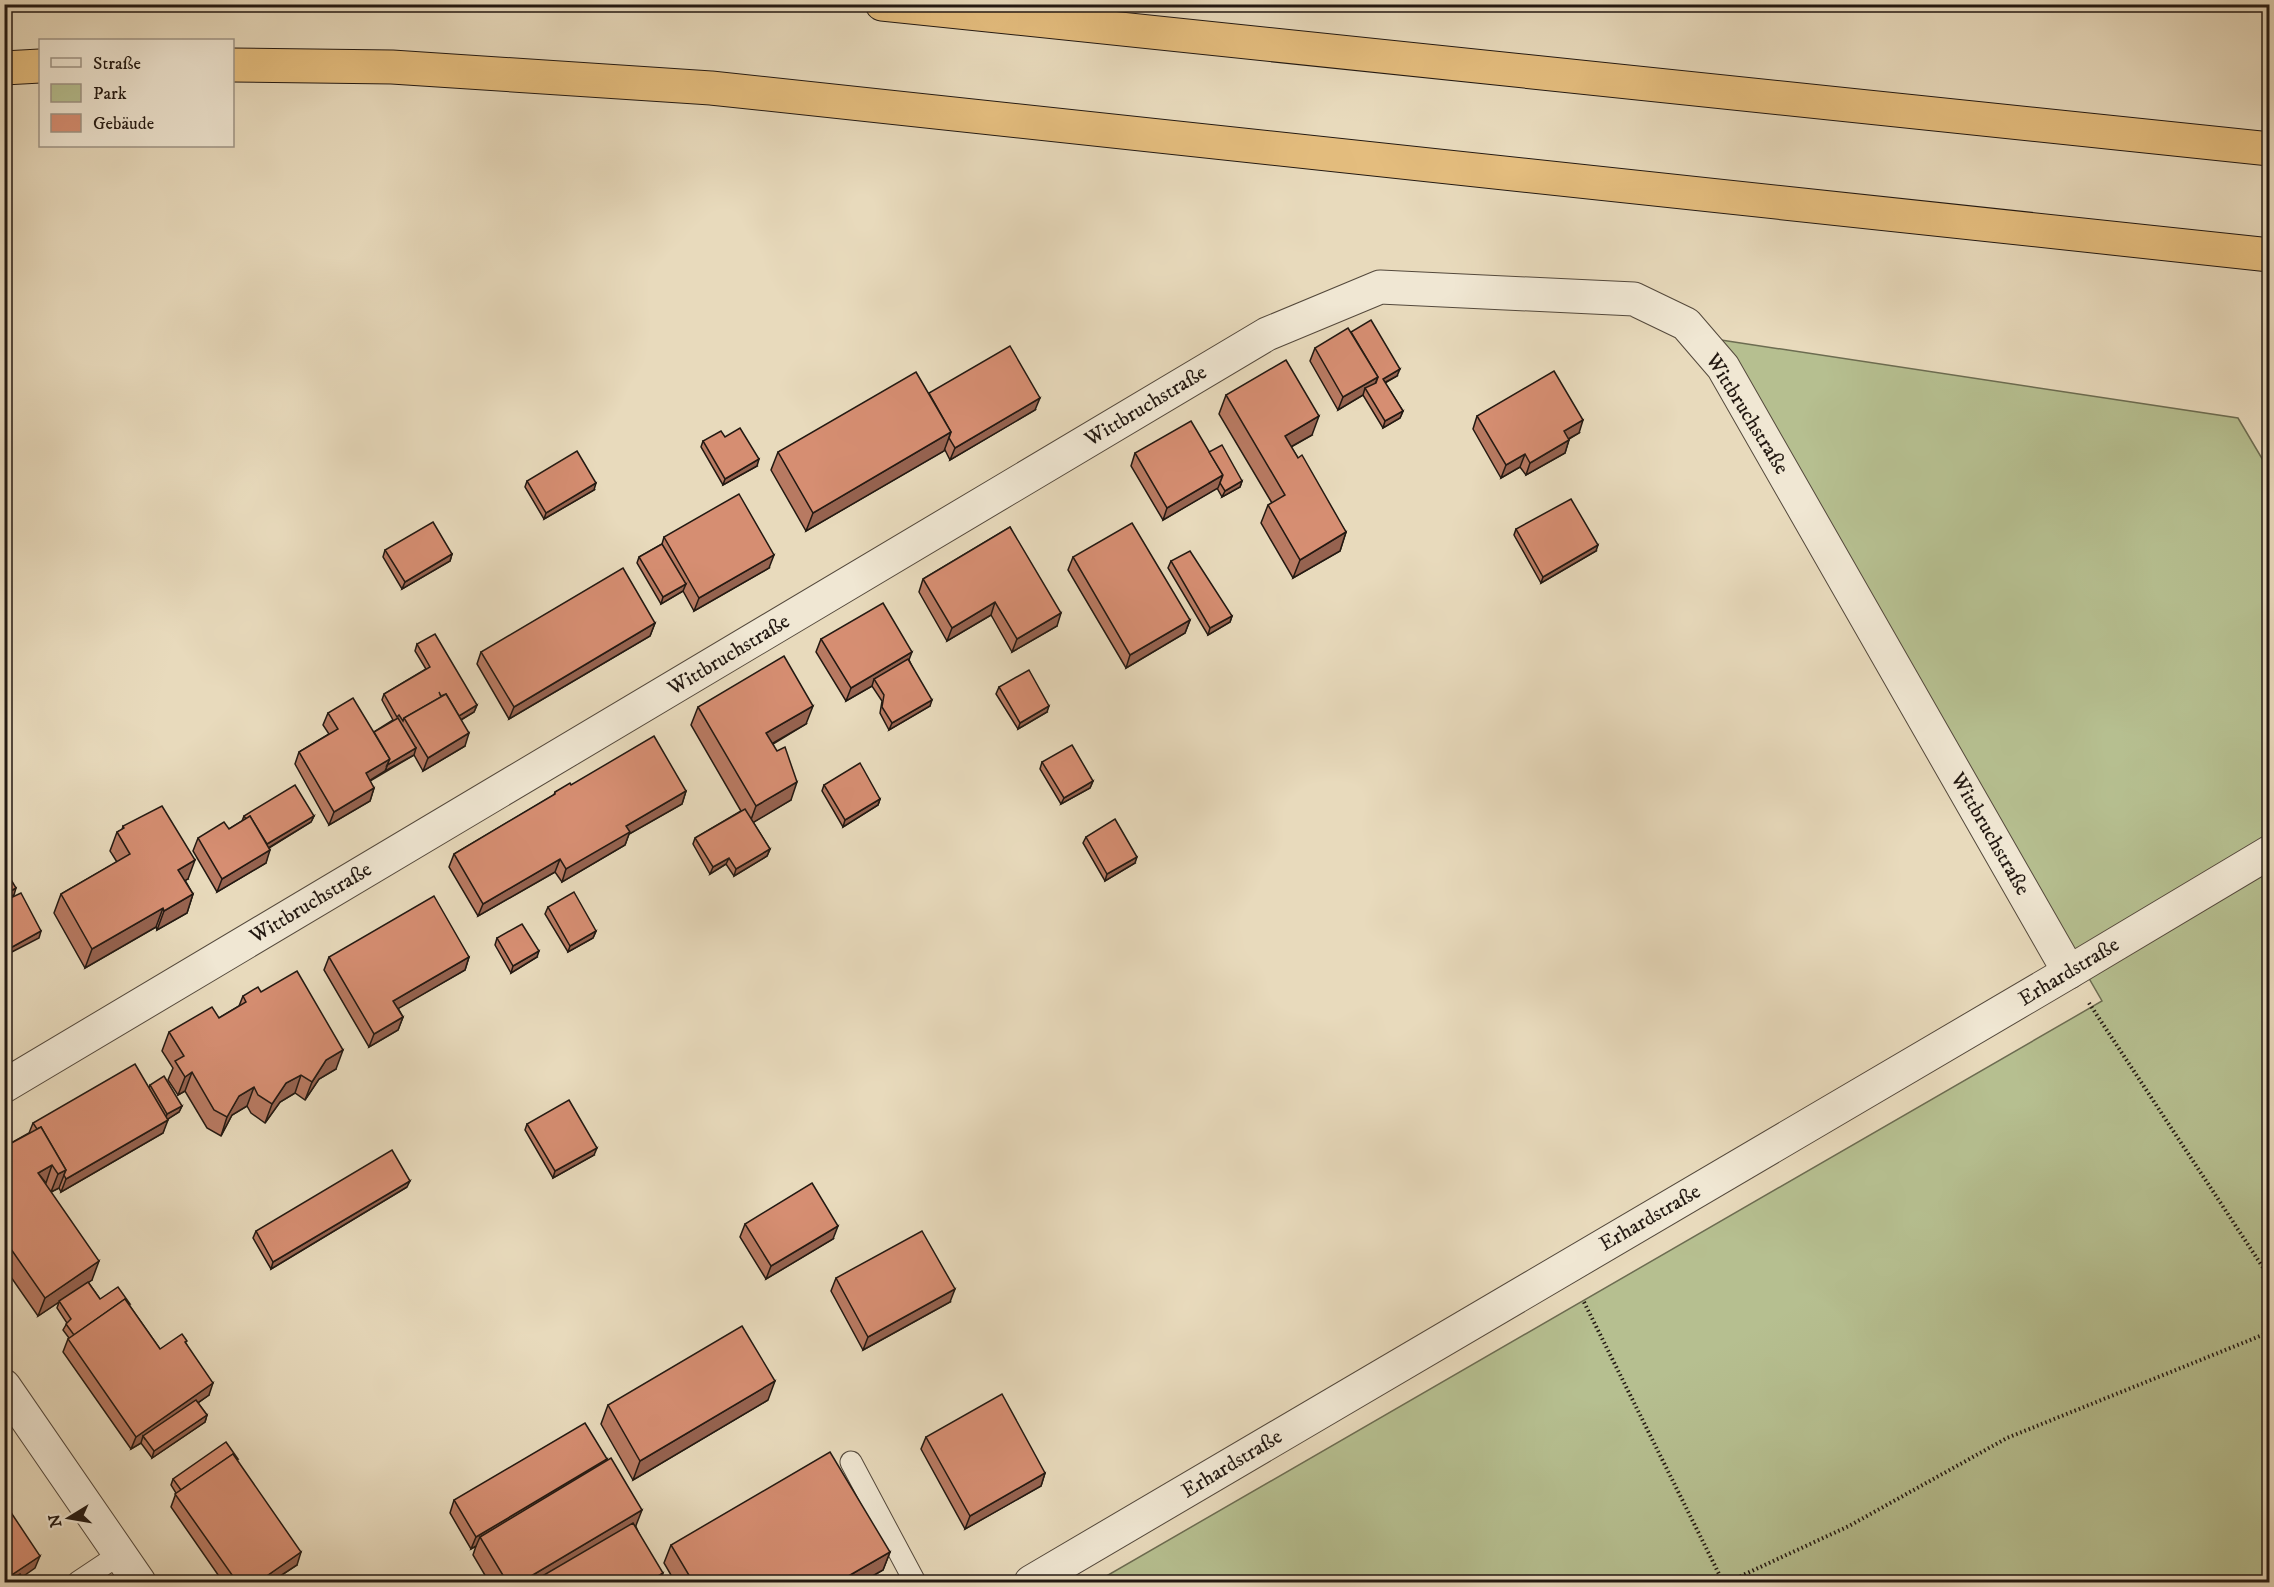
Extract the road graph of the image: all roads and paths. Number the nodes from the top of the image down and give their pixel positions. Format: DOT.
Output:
graph roads {
  1 [pos="882,4"];
  2 [pos="234,65"];
  3 [pos="39,66"];
  4 [pos="4,68"];
  5 [pos="2270,149"];
  6 [pos="2270,255"];
  7 [pos="2270,852"];
  8 [pos="2069,972"];
  9 [pos="4,1086"];
  10 [pos="1557,1272"];
  11 [pos="2270,1278"];
  12 [pos="2270,1332"];
  13 [pos="4,1386"];
  14 [pos="851,1462"];
  15 [pos="120,1554"];
  16 [pos="78,1582"];
  17 [pos="139,1582"];
  18 [pos="915,1582"];
  19 [pos="1031,1582"];
  20 [pos="1723,1582"];
  21 [pos="1728,1582"];
  1 -- 5 [label="highway"];
  2 -- 6 [label="highway"];
  3 -- 4 [label="highway"];
  7 -- 8 [label="street, Erhardstraße"];
  8 -- 9 [label="street, Wittbruchstraße"];
  8 -- 10 [label="street, Erhardstraße"];
  8 -- 11 [label="path"];
  10 -- 19 [label="street, Erhardstraße"];
  10 -- 20 [label="path"];
  12 -- 21 [label="path"];
  13 -- 15 [label="street"];
  14 -- 18 [label="lane"];
  15 -- 16 [label="lane"];
  15 -- 17 [label="street"];
}
